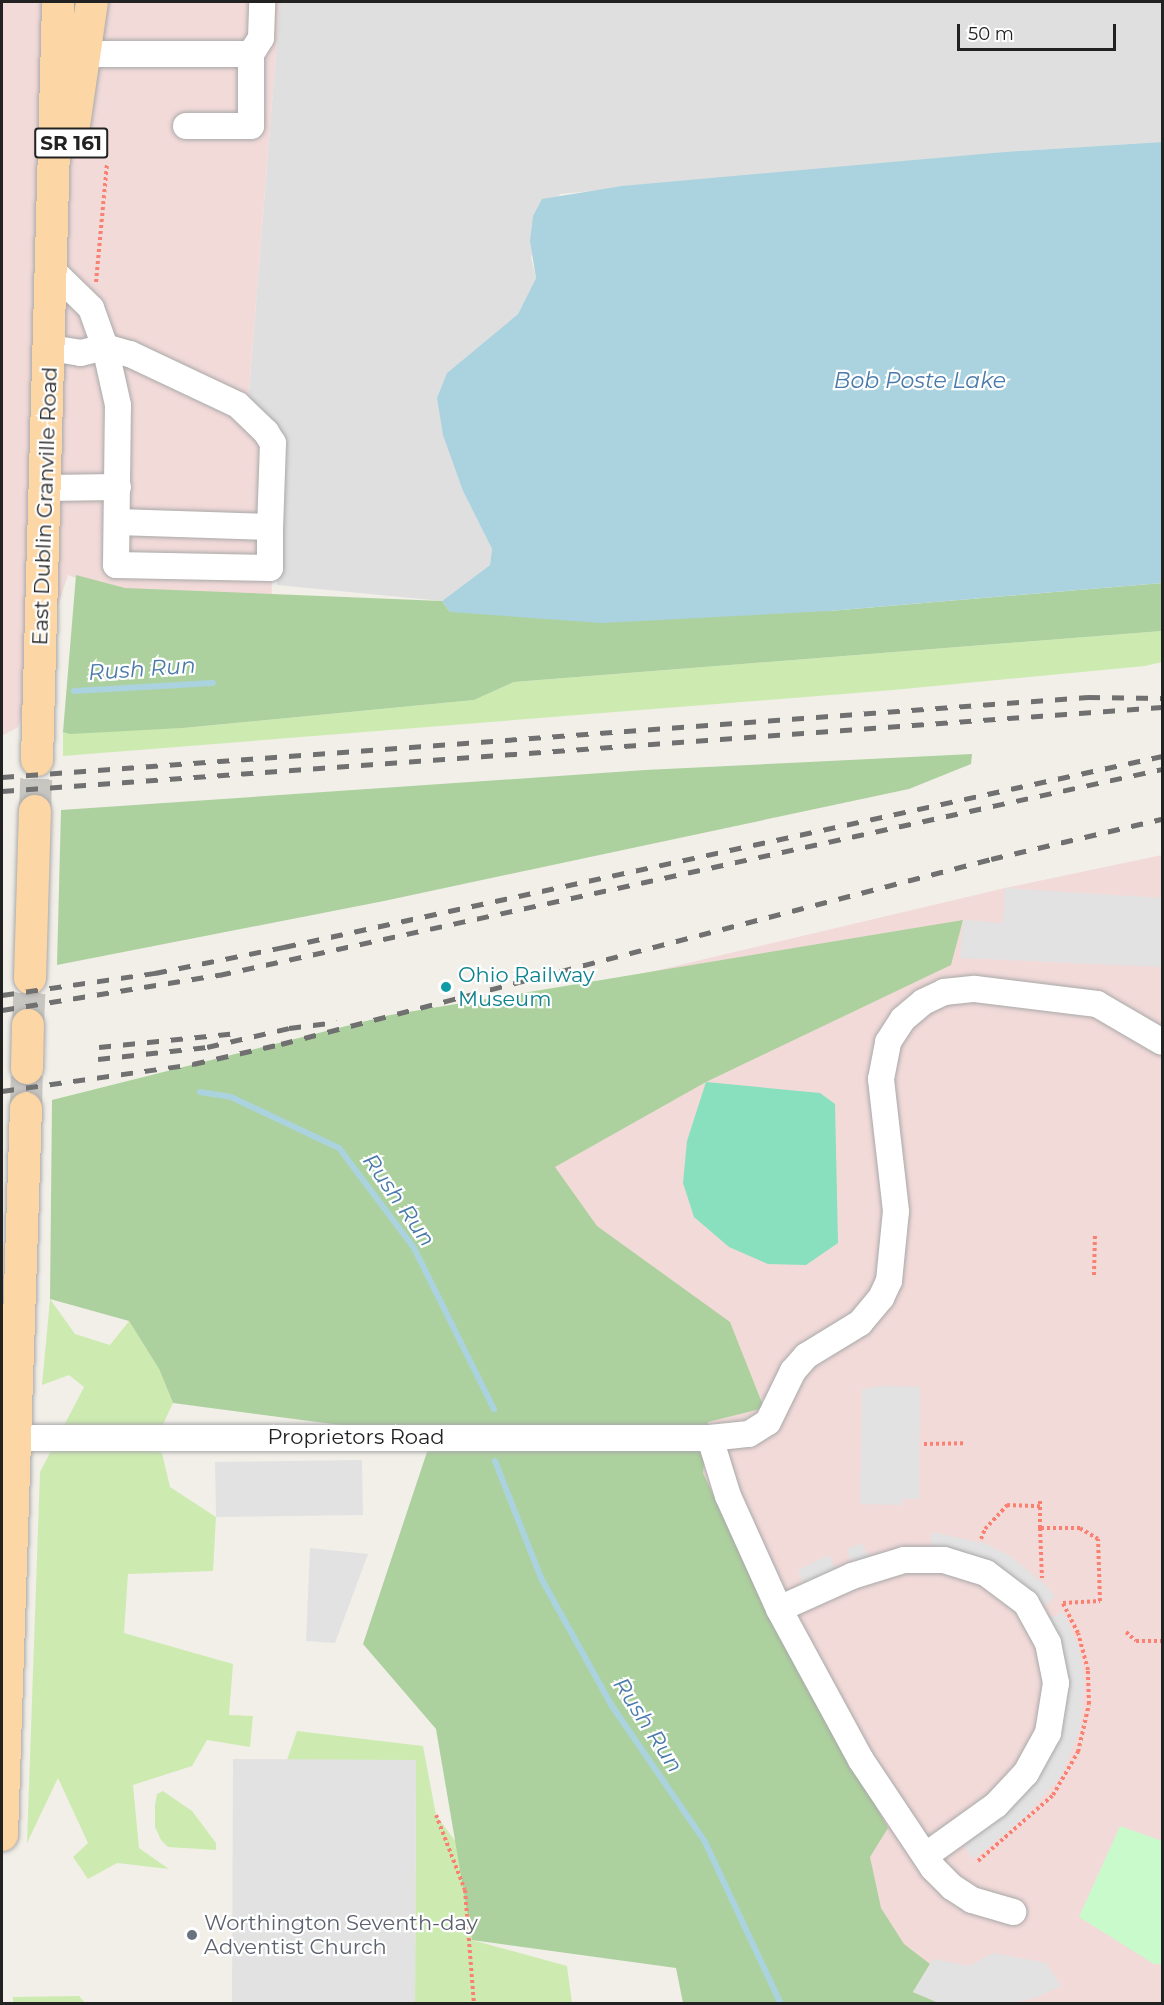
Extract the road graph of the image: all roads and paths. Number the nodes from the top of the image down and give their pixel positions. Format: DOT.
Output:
graph roads {
  1 [pos="58,2"];
  2 [pos="92,2"];
  3 [pos="262,2"];
  4 [pos="85,54"];
  5 [pos="251,54"];
  6 [pos="186,126"];
  7 [pos="53,261"];
  8 [pos="105,347"];
  9 [pos="51,348"];
  10 [pos="118,486"];
  11 [pos="46,488"];
  12 [pos="117,522"];
  13 [pos="270,527"];
  14 [pos="37,760"];
  15 [pos="35,811"];
  16 [pos="30,978"];
  17 [pos="28,1025"];
  18 [pos="1162,1042"];
  19 [pos="27,1068"];
  20 [pos="26,1108"];
  21 [pos="1095,1234"];
  22 [pos="1094,1275"];
  23 [pos="8,1438"];
  24 [pos="710,1438"];
  25 [pos="963,1443"];
  26 [pos="924,1444"];
  27 [pos="1040,1499"];
  28 [pos="1040,1506"];
  29 [pos="1040,1528"];
  30 [pos="981,1539"];
  31 [pos="779,1609"];
  32 [pos="1126,1632"];
  33 [pos="1162,1641"];
  34 [pos="3,1752"];
  35 [pos="436,1815"];
  36 [pos="2,1835"];
  37 [pos="925,1856"];
  38 [pos="1013,1912"];
  39 [pos="474,2004"];
  1 -- 7 [label="main road, East Dublin Granville Road / SR 161"];
  2 -- 4 [label="main road, East Dublin Granville Road / SR 161"];
  3 -- 5 [label="lane"];
  4 -- 5 [label="lane"];
  4 -- 7 [label="main road, East Dublin Granville Road / SR 161"];
  5 -- 6 [label="lane"];
  7 -- 8 [label="lane"];
  7 -- 9 [label="main road, East Dublin Granville Road / SR 161"];
  8 -- 9 [label="lane"];
  8 -- 10 [label="lane"];
  8 -- 13 [label="lane"];
  9 -- 11 [label="main road, East Dublin Granville Road / SR 161"];
  10 -- 11 [label="lane"];
  10 -- 12 [label="lane"];
  11 -- 14 [label="main road, East Dublin Granville Road / SR 161"];
  12 -- 13 [label="lane"];
  12 -- 13 [label="lane"];
  15 -- 16 [label="main road"];
  17 -- 19 [label="main road"];
  18 -- 24 [label="lane, Proprietors Road"];
  20 -- 23 [label="main road"];
  21 -- 22 [label="path"];
  23 -- 24 [label="lane, Proprietors Road"];
  23 -- 34 [label="main road"];
  24 -- 31 [label="lane"];
  25 -- 26 [label="path"];
  27 -- 28 [label="path"];
  28 -- 29 [label="path"];
  28 -- 30 [label="path"];
  31 -- 37 [label="lane"];
  31 -- 37 [label="lane"];
  32 -- 33 [label="path"];
  34 -- 36 [label="main road"];
  35 -- 39 [label="path"];
  37 -- 38 [label="lane"];
}
